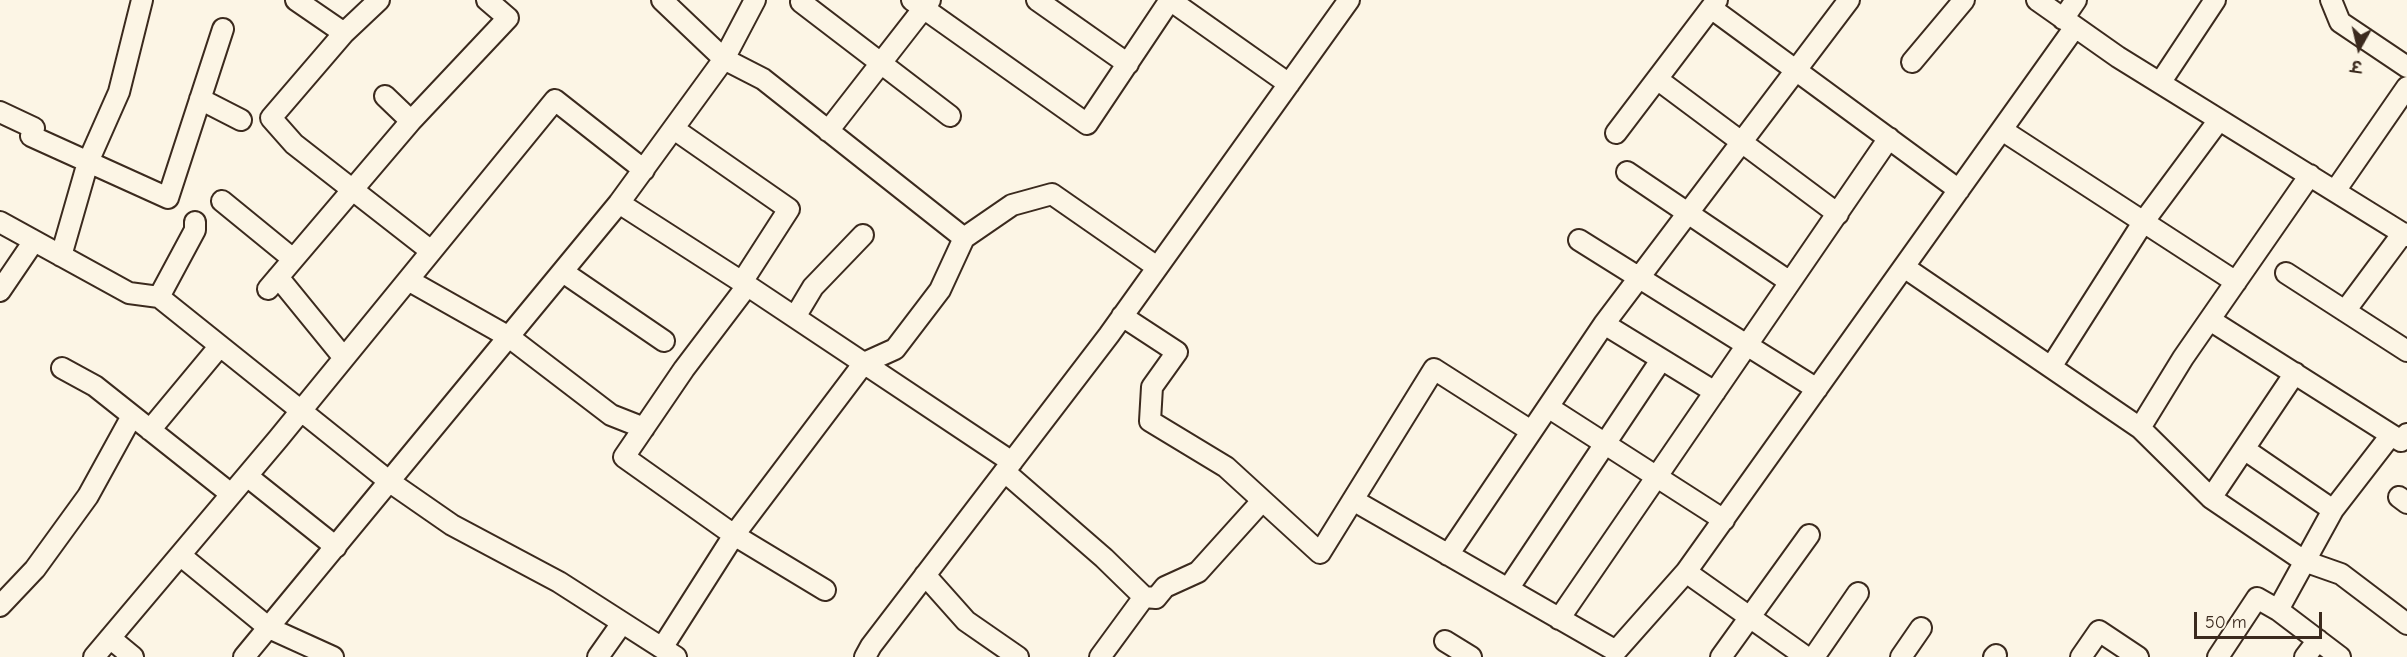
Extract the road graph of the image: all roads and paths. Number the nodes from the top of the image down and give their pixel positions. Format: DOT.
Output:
graph roads {
  1 [pos="142,0"];
  2 [pos="296,0"];
  3 [pos="379,0"];
  4 [pos="487,0"];
  5 [pos="662,0"];
  6 [pos="755,0"];
  7 [pos="1037,0"];
  8 [pos="1170,0"];
  9 [pos="1348,0"];
  10 [pos="1849,0"];
  11 [pos="1964,0"];
  12 [pos="2037,0"];
  13 [pos="2076,0"];
  14 [pos="2215,0"];
  15 [pos="2331,0"];
  16 [pos="801,2"];
  17 [pos="922,3"];
  18 [pos="1714,4"];
  19 [pos="2069,23"];
  20 [pos="223,29"];
  21 [pos="344,33"];
  22 [pos="724,59"];
  23 [pos="1912,62"];
  24 [pos="880,63"];
  25 [pos="1128,64"];
  26 [pos="2407,67"];
  27 [pos="1796,70"];
  28 [pos="1657,79"];
  29 [pos="2160,83"];
  30 [pos="1289,84"];
  31 [pos="2407,87"];
  32 [pos="385,96"];
  33 [pos="200,99"];
  34 [pos="0,112"];
  35 [pos="950,116"];
  36 [pos="241,120"];
  37 [pos="2219,120"];
  38 [pos="411,121"];
  39 [pos="674,129"];
  40 [pos="2002,130"];
  41 [pos="828,131"];
  42 [pos="1616,133"];
  43 [pos="1889,138"];
  44 [pos="1742,142"];
  45 [pos="88,162"];
  46 [pos="644,170"];
  47 [pos="1627,172"];
  48 [pos="2310,175"];
  49 [pos="352,190"];
  50 [pos="1959,190"];
  51 [pos="2335,191"];
  52 [pos="222,201"];
  53 [pos="619,203"];
  54 [pos="1688,213"];
  55 [pos="1838,213"];
  56 [pos="2144,221"];
  57 [pos="0,222"];
  58 [pos="195,222"];
  59 [pos="863,235"];
  60 [pos="2405,235"];
  61 [pos="964,238"];
  62 [pos="1579,240"];
  63 [pos="34,241"];
  64 [pos="432,251"];
  65 [pos="61,256"];
  66 [pos="293,259"];
  67 [pos="1157,267"];
  68 [pos="1904,267"];
  69 [pos="563,272"];
  70 [pos="2286,273"];
  71 [pos="1639,278"];
  72 [pos="408,280"];
  73 [pos="1790,282"];
  74 [pos="2236,282"];
  75 [pos="745,284"];
  76 [pos="0,291"];
  77 [pos="159,297"];
  78 [pos="2345,311"];
  79 [pos="789,313"];
  80 [pos="1122,316"];
  81 [pos="2210,320"];
  82 [pos="1604,324"];
  83 [pos="509,337"];
  84 [pos="664,341"];
  85 [pos="1747,345"];
  86 [pos="219,347"];
  87 [pos="2407,351"];
  88 [pos="344,358"];
  89 [pos="1661,360"];
  90 [pos="864,363"];
  91 [pos="2051,366"];
  92 [pos="62,368"];
  93 [pos="2295,374"];
  94 [pos="1817,389"];
  95 [pos="1715,392"];
  96 [pos="1548,407"];
  97 [pos="300,412"];
  98 [pos="132,416"];
  99 [pos="644,428"];
  100 [pos="2139,428"];
  101 [pos="150,430"];
  102 [pos="1532,431"];
  103 [pos="2399,435"];
  104 [pos="1605,444"];
  105 [pos="2244,449"];
  106 [pos="1008,467"];
  107 [pos="247,476"];
  108 [pos="1657,477"];
  109 [pos="390,482"];
  110 [pos="231,494"];
  111 [pos="2211,498"];
  112 [pos="1353,500"];
  113 [pos="1262,501"];
  114 [pos="2333,510"];
  115 [pos="1724,520"];
  116 [pos="734,535"];
  117 [pos="1809,535"];
  118 [pos="336,547"];
  119 [pos="180,555"];
  120 [pos="1448,555"];
  121 [pos="2304,561"];
  122 [pos="1686,572"];
  123 [pos="925,575"];
  124 [pos="1508,589"];
  125 [pos="825,590"];
  126 [pos="1858,593"];
  127 [pos="1144,597"];
  128 [pos="0,606"];
  129 [pos="2278,610"];
  130 [pos="1750,617"];
  131 [pos="1559,619"];
  132 [pos="622,623"];
  133 [pos="2407,624"];
  134 [pos="269,628"];
  135 [pos="1921,628"];
  136 [pos="110,638"];
  137 [pos="1445,640"];
  138 [pos="2318,640"];
  139 [pos="669,652"];
  140 [pos="94,657"];
  141 [pos="134,657"];
  142 [pos="244,657"];
  143 [pos="333,657"];
  144 [pos="598,657"];
  145 [pos="866,657"];
  146 [pos="1018,657"];
  147 [pos="1100,657"];
  148 [pos="1471,657"];
  149 [pos="1720,657"];
  150 [pos="1806,657"];
  151 [pos="1814,657"];
  152 [pos="1901,657"];
  153 [pos="2081,657"];
  154 [pos="2138,657"];
  155 [pos="2218,657"];
  156 [pos="2305,657"];
  157 [pos="2340,657"];
  1 -- 45 [label="street"];
  2 -- 21 [label="street"];
  3 -- 21 [label="street"];
  4 -- 38 [label="street"];
  5 -- 22 [label="street"];
  6 -- 22 [label="street"];
  7 -- 25 [label="street"];
  8 -- 25 [label="street"];
  8 -- 30 [label="street"];
  9 -- 30 [label="street"];
  10 -- 27 [label="street"];
  11 -- 23 [label="street"];
  12 -- 19 [label="street"];
  13 -- 19 [label="street"];
  14 -- 29 [label="street"];
  15 -- 26 [label="street"];
  16 -- 24 [label="street"];
  17 -- 24 [label="street"];
  17 -- 25 [label="street"];
  18 -- 27 [label="street"];
  18 -- 28 [label="street"];
  19 -- 29 [label="street"];
  19 -- 40 [label="street"];
  20 -- 33 [label="street"];
  21 -- 49 [label="street"];
  22 -- 39 [label="street"];
  22 -- 41 [label="street"];
  24 -- 35 [label="street"];
  24 -- 41 [label="street"];
  27 -- 43 [label="street"];
  27 -- 44 [label="street"];
  28 -- 42 [label="street"];
  28 -- 44 [label="street"];
  29 -- 37 [label="street"];
  30 -- 67 [label="street"];
  31 -- 51 [label="street"];
  32 -- 38 [label="street"];
  33 -- 36 [label="street"];
  33 -- 45 [label="street"];
  34 -- 45 [label="street"];
  37 -- 48 [label="street"];
  37 -- 56 [label="street"];
  38 -- 49 [label="street"];
  39 -- 46 [label="street"];
  39 -- 75 [label="street"];
  40 -- 50 [label="street"];
  40 -- 56 [label="street"];
  41 -- 61 [label="street"];
  43 -- 50 [label="street"];
  43 -- 55 [label="street"];
  44 -- 54 [label="street"];
  44 -- 55 [label="street"];
  45 -- 65 [label="street"];
  46 -- 53 [label="street"];
  46 -- 64 [label="street"];
  47 -- 54 [label="street"];
  48 -- 51 [label="street"];
  48 -- 74 [label="street"];
  49 -- 64 [label="street"];
  49 -- 66 [label="street"];
  50 -- 68 [label="street"];
  51 -- 60 [label="street"];
  52 -- 66 [label="street"];
  53 -- 69 [label="street"];
  53 -- 75 [label="street"];
  54 -- 71 [label="street"];
  54 -- 73 [label="street"];
  55 -- 73 [label="street"];
  56 -- 74 [label="street"];
  56 -- 91 [label="street"];
  57 -- 63 [label="street"];
  58 -- 77 [label="street"];
  59 -- 79 [label="street"];
  60 -- 78 [label="street"];
  61 -- 67 [label="street"];
  61 -- 90 [label="street"];
  62 -- 71 [label="street"];
  63 -- 65 [label="street"];
  63 -- 76 [label="street"];
  64 -- 72 [label="street"];
  65 -- 77 [label="street"];
  66 -- 88 [label="street"];
  67 -- 80 [label="street"];
  68 -- 91 [label="street"];
  68 -- 94 [label="street"];
  69 -- 83 [label="street"];
  69 -- 84 [label="street"];
  70 -- 78 [label="street"];
  71 -- 82 [label="street"];
  71 -- 85 [label="street"];
  72 -- 83 [label="street"];
  72 -- 88 [label="street"];
  73 -- 85 [label="street"];
  74 -- 81 [label="street"];
  75 -- 79 [label="street"];
  75 -- 99 [label="street"];
  77 -- 86 [label="street"];
  78 -- 87 [label="street"];
  79 -- 90 [label="street"];
  80 -- 106 [label="street"];
  80 -- 113 [label="street"];
  81 -- 93 [label="street"];
  81 -- 100 [label="street"];
  82 -- 89 [label="street"];
  82 -- 96 [label="street"];
  83 -- 99 [label="street"];
  83 -- 109 [label="street"];
  85 -- 94 [label="street"];
  85 -- 95 [label="street"];
  86 -- 97 [label="street"];
  86 -- 101 [label="street"];
  88 -- 97 [label="street"];
  89 -- 95 [label="street"];
  89 -- 104 [label="street"];
  90 -- 106 [label="street"];
  90 -- 116 [label="street"];
  91 -- 100 [label="street"];
  92 -- 98 [label="street"];
  93 -- 103 [label="street"];
  93 -- 105 [label="street"];
  94 -- 115 [label="street"];
  95 -- 108 [label="street"];
  96 -- 102 [label="street"];
  96 -- 104 [label="street"];
  97 -- 107 [label="street"];
  97 -- 109 [label="street"];
  98 -- 101 [label="street"];
  98 -- 128 [label="street"];
  99 -- 116 [label="street"];
  100 -- 111 [label="street"];
  101 -- 110 [label="street"];
  102 -- 112 [label="street"];
  102 -- 120 [label="street"];
  103 -- 114 [label="street"];
  104 -- 108 [label="street"];
  104 -- 124 [label="street"];
  105 -- 111 [label="street"];
  105 -- 114 [label="street"];
  106 -- 123 [label="street"];
  106 -- 127 [label="street"];
  107 -- 110 [label="street"];
  107 -- 118 [label="street"];
  108 -- 115 [label="street"];
  108 -- 131 [label="street"];
  109 -- 118 [label="street"];
  109 -- 132 [label="street"];
  110 -- 119 [label="street"];
  111 -- 121 [label="street"];
  112 -- 113 [label="street"];
  112 -- 120 [label="street"];
  113 -- 127 [label="street"];
  114 -- 121 [label="street"];
  115 -- 122 [label="street"];
  116 -- 125 [label="street"];
  116 -- 139 [label="street"];
  117 -- 130 [label="street"];
  118 -- 134 [label="street"];
  119 -- 134 [label="street"];
  119 -- 136 [label="street"];
  120 -- 124 [label="street"];
  121 -- 129 [label="street"];
  121 -- 133 [label="street"];
  122 -- 130 [label="street"];
  122 -- 131 [label="street"];
  123 -- 145 [label="street"];
  123 -- 146 [label="street"];
  124 -- 131 [label="street"];
  126 -- 151 [label="street"];
  127 -- 147 [label="street"];
  129 -- 138 [label="street"];
  129 -- 155 [label="street"];
  130 -- 149 [label="street"];
  130 -- 150 [label="street"];
  132 -- 139 [label="street"];
  132 -- 144 [label="street"];
  134 -- 142 [label="street"];
  134 -- 143 [label="street"];
  135 -- 152 [label="street"];
  136 -- 140 [label="street"];
  136 -- 141 [label="street"];
  137 -- 148 [label="street"];
  138 -- 156 [label="street"];
  138 -- 157 [label="street"];
  153 -- 154 [label="street"];
}
